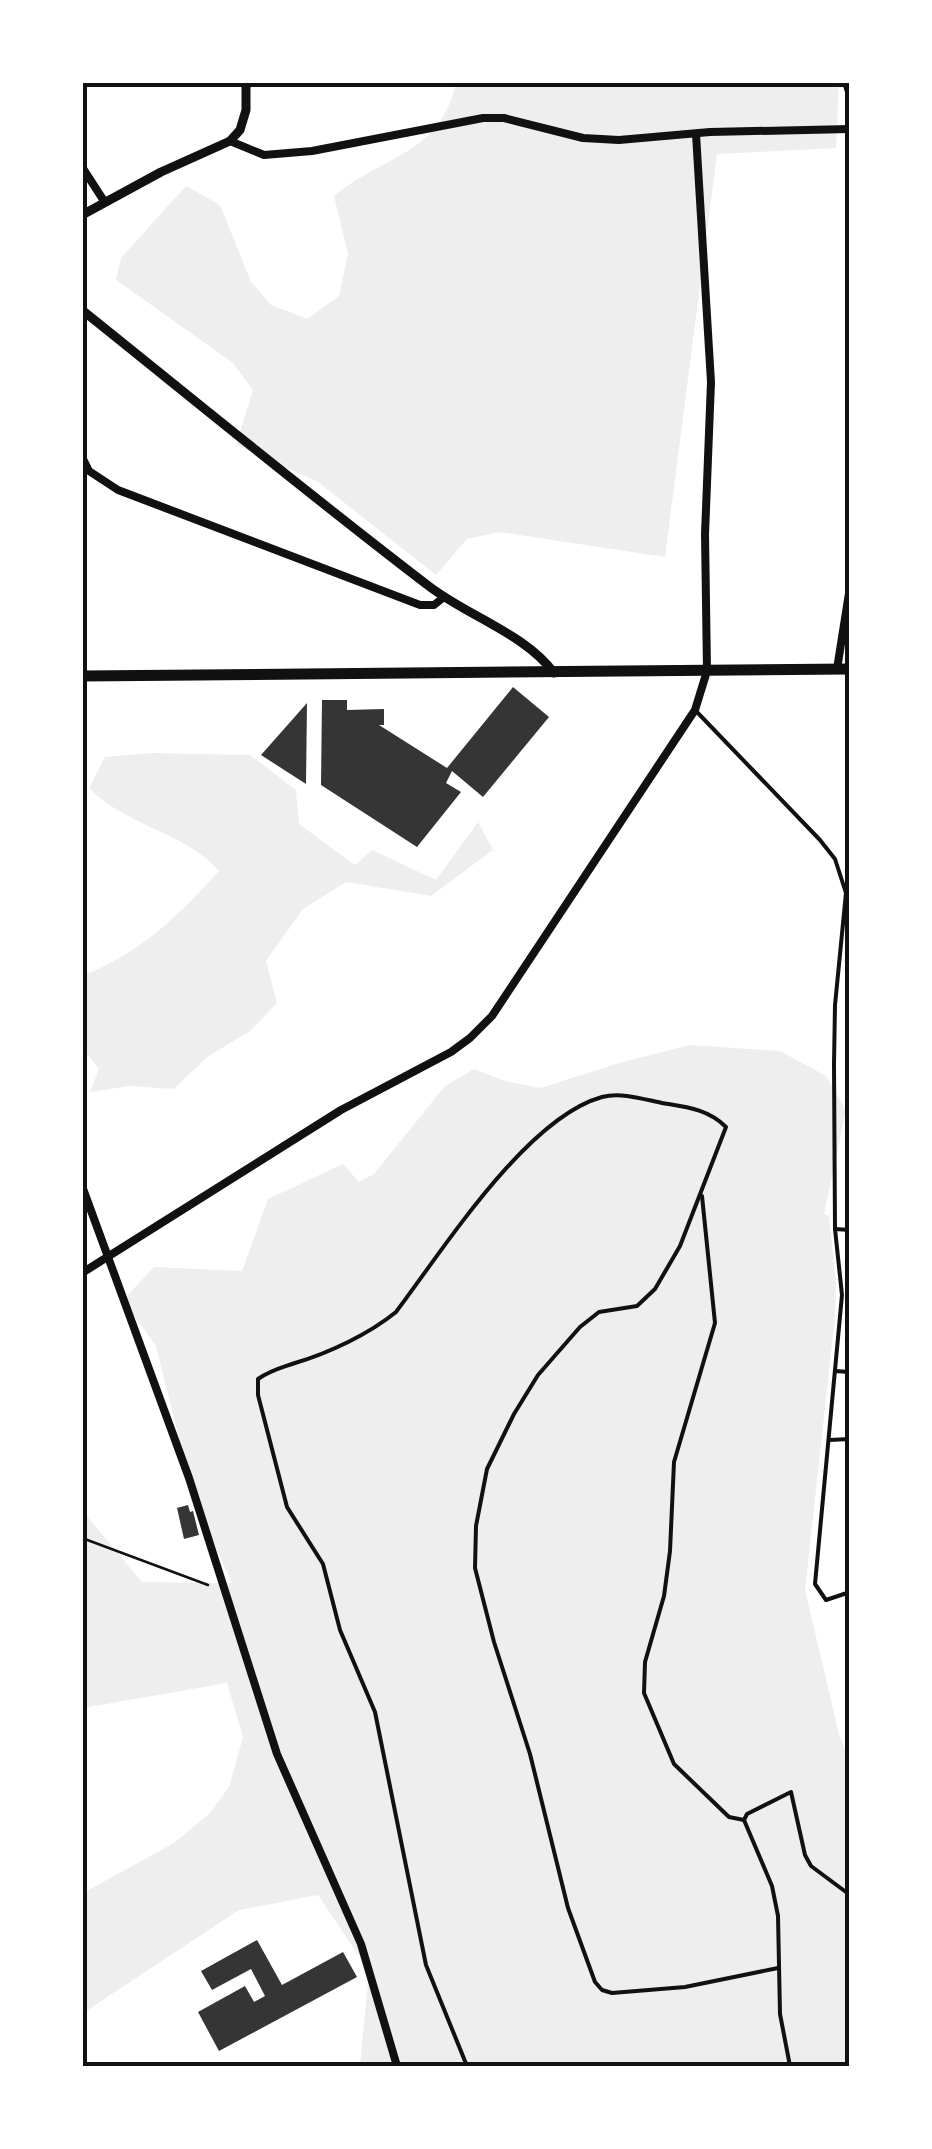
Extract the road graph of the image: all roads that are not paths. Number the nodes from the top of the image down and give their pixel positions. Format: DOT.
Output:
graph roads {
  1 [pos="246,82"];
  2 [pos="846,82"];
  3 [pos="850,95"];
  4 [pos="850,130"];
  5 [pos="696,134"];
  6 [pos="230,141"];
  7 [pos="82,168"];
  8 [pos="104,201"];
  9 [pos="82,215"];
  10 [pos="82,310"];
  11 [pos="82,457"];
  12 [pos="850,588"];
  13 [pos="444,597"];
  14 [pos="843,669"];
  15 [pos="707,671"];
  16 [pos="554,673"];
  17 [pos="82,676"];
  18 [pos="695,710"];
  19 [pos="848,894"];
  20 [pos="82,1186"];
  21 [pos="702,1195"];
  22 [pos="835,1229"];
  23 [pos="850,1230"];
  24 [pos="110,1254"];
  25 [pos="82,1273"];
  26 [pos="836,1372"];
  27 [pos="850,1372"];
  28 [pos="850,1439"];
  29 [pos="829,1440"];
  30 [pos="850,1592"];
  31 [pos="744,1820"];
  32 [pos="850,1895"];
  33 [pos="778,1968"];
  34 [pos="396,2066"];
  35 [pos="467,2066"];
  36 [pos="790,2066"];
  1 -- 6 [label="street"];
  2 -- 3 [label="street"];
  4 -- 5 [label="street"];
  5 -- 6 [label="street"];
  5 -- 15 [label="street"];
  6 -- 8 [label="street"];
  7 -- 8 [label="street"];
  8 -- 9 [label="street"];
  10 -- 13 [label="street"];
  11 -- 13 [label="street"];
  12 -- 14 [label="street"];
  13 -- 16 [label="street"];
  14 -- 15 [label="main road"];
  15 -- 16 [label="main road"];
  15 -- 18 [label="street"];
  16 -- 17 [label="main road"];
  18 -- 19 [label="lane"];
  18 -- 24 [label="street"];
  19 -- 22 [label="lane"];
  20 -- 24 [label="street"];
  21 -- 31 [label="lane"];
  21 -- 33 [label="lane"];
  21 -- 35 [label="lane"];
  22 -- 23 [label="lane"];
  22 -- 26 [label="lane"];
  24 -- 25 [label="street"];
  24 -- 34 [label="street"];
  26 -- 27 [label="lane"];
  26 -- 29 [label="lane"];
  28 -- 29 [label="lane"];
  29 -- 30 [label="lane"];
  31 -- 32 [label="lane"];
  31 -- 33 [label="lane"];
  33 -- 36 [label="lane"];
}
